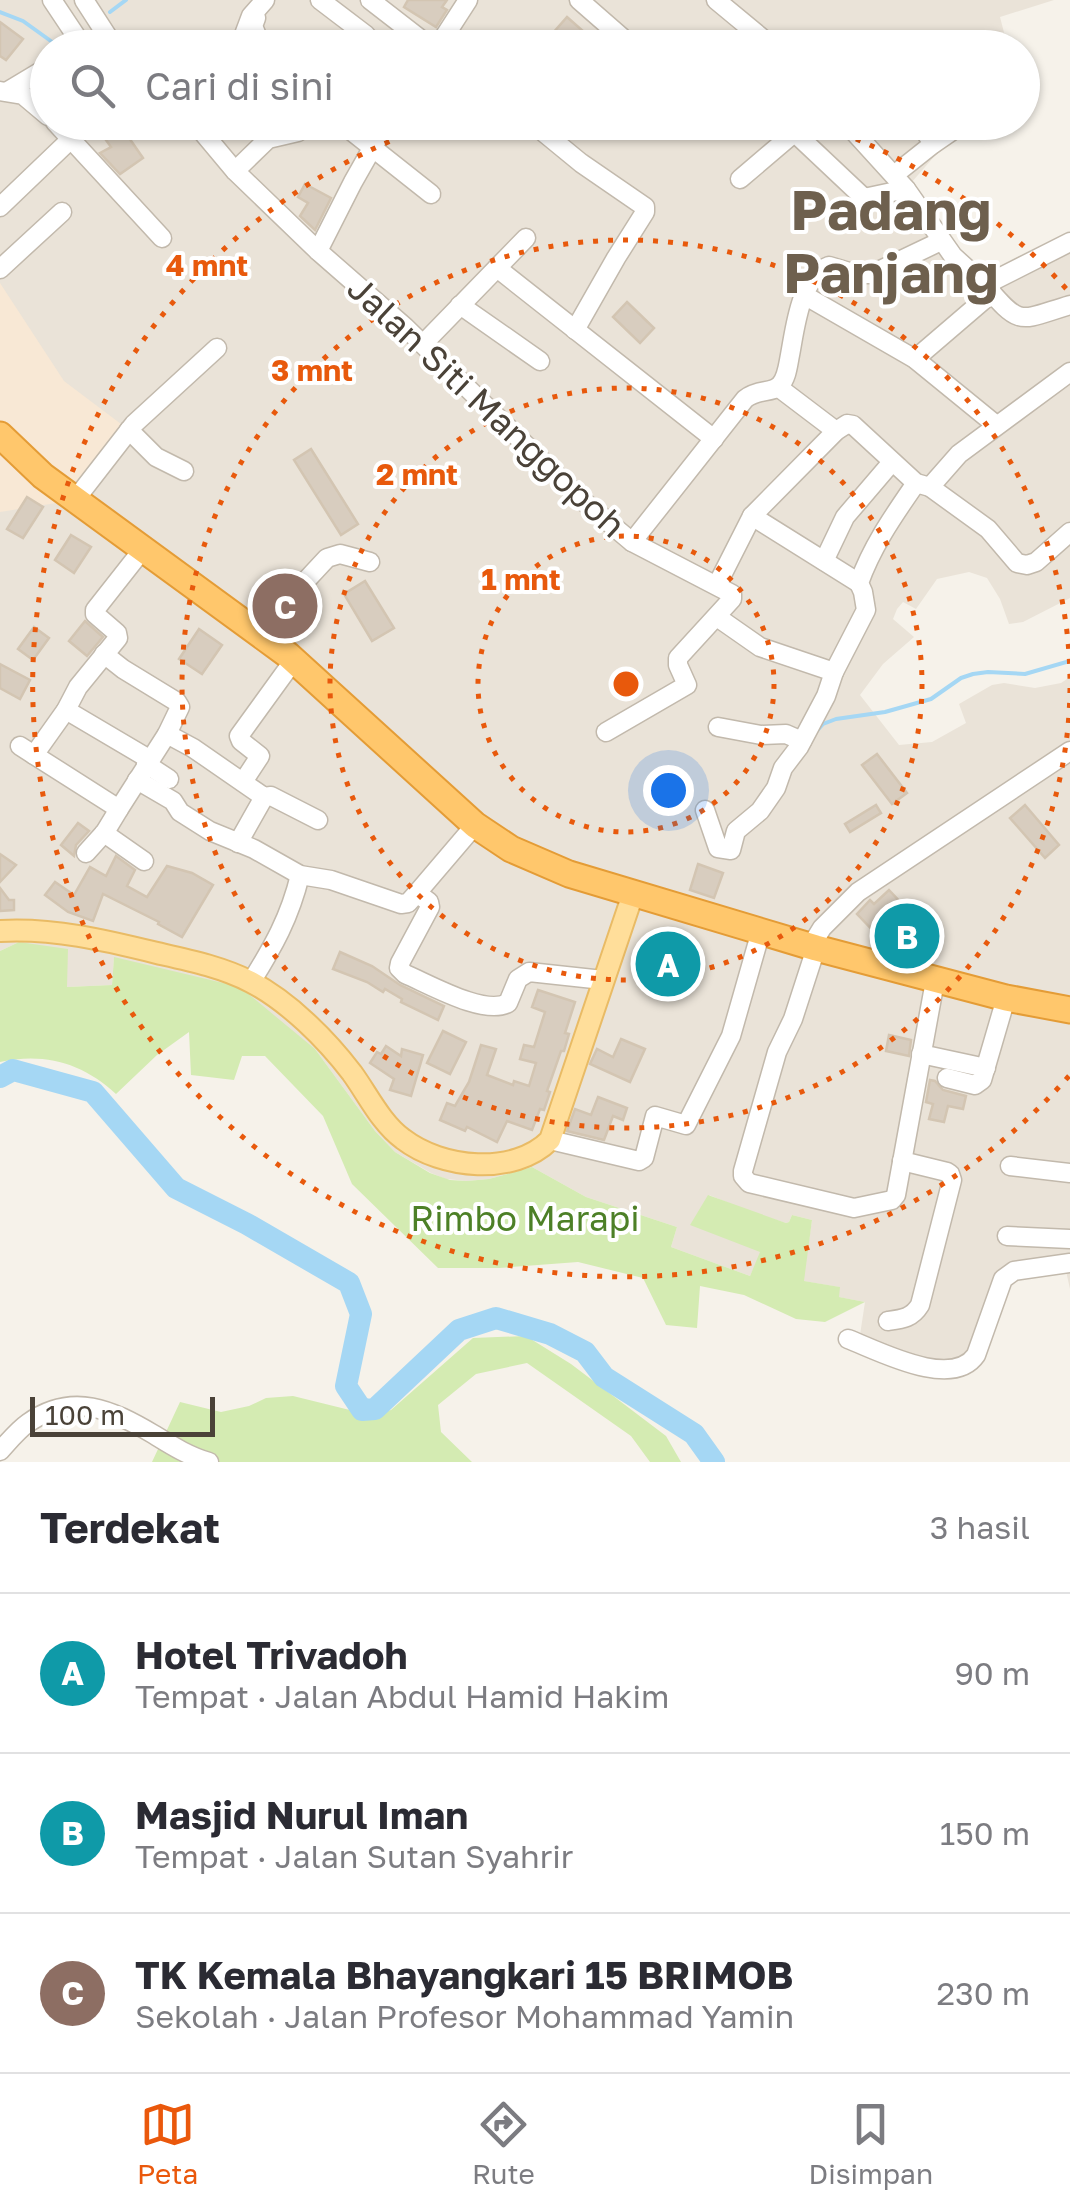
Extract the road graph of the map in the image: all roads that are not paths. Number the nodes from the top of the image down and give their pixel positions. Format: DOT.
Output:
graph roads {
  1 [pos="52,0"];
  2 [pos="84,0"];
  3 [pos="265,0"];
  4 [pos="320,0"];
  5 [pos="370,0"];
  6 [pos="468,0"];
  7 [pos="579,0"];
  8 [pos="716,0"];
  9 [pos="346,7"];
  10 [pos="256,18"];
  11 [pos="72,30"];
  12 [pos="103,30"];
  13 [pos="246,30"];
  14 [pos="255,30"];
  15 [pos="363,30"];
  16 [pos="411,30"];
  17 [pos="447,30"];
  18 [pos="613,30"];
  19 [pos="752,30"];
  20 [pos="30,77"];
  21 [pos="4,91"];
  22 [pos="30,100"];
  23 [pos="70,140"];
  24 [pos="74,140"];
  25 [pos="209,140"];
  26 [pos="267,140"];
  27 [pos="363,140"];
  28 [pos="376,140"];
  29 [pos="554,140"];
  30 [pos="787,140"];
  31 [pos="812,140"];
  32 [pos="862,140"];
  33 [pos="930,140"];
  34 [pos="939,140"];
  35 [pos="933,144"];
  36 [pos="372,147"];
  37 [pos="235,172"];
  38 [pos="740,180"];
  39 [pos="900,182"];
  40 [pos="431,194"];
  41 [pos="0,207"];
  42 [pos="62,212"];
  43 [pos="162,238"];
  44 [pos="526,238"];
  45 [pos="940,241"];
  46 [pos="1070,242"];
  47 [pos="318,251"];
  48 [pos="0,268"];
  49 [pos="497,268"];
  50 [pos="988,289"];
  51 [pos="804,295"];
  52 [pos="460,305"];
  53 [pos="1070,305"];
  54 [pos="575,330"];
  55 [pos="422,344"];
  56 [pos="217,348"];
  57 [pos="915,359"];
  58 [pos="540,362"];
  59 [pos="1070,372"];
  60 [pos="778,387"];
  61 [pos="996,425"];
  62 [pos="129,430"];
  63 [pos="836,431"];
  64 [pos="0,435"];
  65 [pos="714,438"];
  66 [pos="892,462"];
  67 [pos="184,471"];
  68 [pos="923,485"];
  69 [pos="75,500"];
  70 [pos="752,516"];
  71 [pos="1070,532"];
  72 [pos="632,542"];
  73 [pos="143,548"];
  74 [pos="824,561"];
  75 [pos="370,562"];
  76 [pos="858,583"];
  77 [pos="717,585"];
  78 [pos="80,599"];
  79 [pos="94,612"];
  80 [pos="717,617"];
  81 [pos="258,632"];
  82 [pos="104,654"];
  83 [pos="294,660"];
  84 [pos="834,672"];
  85 [pos="66,710"];
  86 [pos="718,727"];
  87 [pos="606,732"];
  88 [pos="167,734"];
  89 [pos="802,741"];
  90 [pos="1070,751"];
  91 [pos="144,768"];
  92 [pos="169,779"];
  93 [pos="243,782"];
  94 [pos="264,797"];
  95 [pos="119,809"];
  96 [pos="705,810"];
  97 [pos="318,820"];
  98 [pos="475,824"];
  99 [pos="104,833"];
  100 [pos="238,843"];
  101 [pos="86,853"];
  102 [pos="144,861"];
  103 [pos="300,875"];
  104 [pos="417,893"];
  105 [pos="633,894"];
  106 [pos="0,931"];
  107 [pos="761,931"];
  108 [pos="814,947"];
  109 [pos="603,980"];
  110 [pos="935,981"];
  111 [pos="251,982"];
  112 [pos="1006,998"];
  113 [pos="1070,1010"];
  114 [pos="986,1068"];
  115 [pos="931,1070"];
  116 [pos="550,1140"];
  117 [pos="902,1161"];
  118 [pos="1010,1166"];
  119 [pos="1070,1172"];
  120 [pos="1007,1236"];
  121 [pos="1070,1239"];
  122 [pos="1070,1263"];
  123 [pos="888,1321"];
  124 [pos="848,1340"];
  125 [pos="0,1451"];
  126 [pos="209,1462"];
  1 -- 11 [label="street"];
  2 -- 12 [label="street"];
  3 -- 13 [label="street"];
  4 -- 9 [label="street"];
  5 -- 16 [label="street"];
  6 -- 17 [label="street"];
  7 -- 18 [label="street"];
  8 -- 19 [label="street"];
  9 -- 15 [label="street"];
  10 -- 14 [label="street"];
  20 -- 21 [label="street"];
  21 -- 22 [label="street"];
  23 -- 41 [label="street"];
  24 -- 43 [label="street"];
  25 -- 37 [label="street"];
  26 -- 37 [label="street"];
  27 -- 36 [label="street"];
  28 -- 36 [label="street, Jalan Siti Manggopoh"];
  29 -- 54 [label="street"];
  30 -- 38 [label="street"];
  31 -- 39 [label="street"];
  32 -- 39 [label="street"];
  33 -- 35 [label="street"];
  34 -- 35 [label="street"];
  35 -- 39 [label="street"];
  36 -- 40 [label="street"];
  36 -- 47 [label="street, Jalan Siti Manggopoh"];
  37 -- 47 [label="street"];
  39 -- 45 [label="street"];
  42 -- 48 [label="street"];
  44 -- 49 [label="street"];
  45 -- 50 [label="street"];
  45 -- 51 [label="street"];
  46 -- 50 [label="street"];
  47 -- 55 [label="street, Jalan Siti Manggopoh"];
  49 -- 52 [label="street"];
  49 -- 54 [label="street"];
  50 -- 53 [label="street"];
  50 -- 57 [label="street"];
  51 -- 57 [label="street"];
  51 -- 60 [label="street"];
  52 -- 55 [label="street"];
  52 -- 58 [label="street"];
  54 -- 65 [label="street"];
  55 -- 72 [label="street, Jalan Siti Manggopoh"];
  56 -- 62 [label="street"];
  57 -- 61 [label="street"];
  59 -- 61 [label="street"];
  60 -- 63 [label="street"];
  60 -- 65 [label="street, Jalan Siti Manggopoh"];
  61 -- 68 [label="street"];
  62 -- 67 [label="street"];
  62 -- 69 [label="street"];
  63 -- 66 [label="street"];
  63 -- 70 [label="street"];
  64 -- 69 [label="highway"];
  65 -- 72 [label="street, Jalan Siti Manggopoh"];
  66 -- 68 [label="street"];
  66 -- 74 [label="street"];
  68 -- 71 [label="street"];
  68 -- 76 [label="street"];
  69 -- 73 [label="highway"];
  70 -- 74 [label="street"];
  70 -- 77 [label="street"];
  72 -- 77 [label="street"];
  73 -- 79 [label="street"];
  73 -- 81 [label="highway"];
  74 -- 76 [label="street"];
  75 -- 81 [label="street"];
  76 -- 84 [label="street"];
  77 -- 80 [label="street"];
  78 -- 79 [label="street"];
  79 -- 82 [label="street"];
  80 -- 84 [label="street"];
  80 -- 87 [label="street"];
  81 -- 83 [label="highway"];
  82 -- 85 [label="street"];
  82 -- 88 [label="street"];
  83 -- 93 [label="street"];
  83 -- 98 [label="highway"];
  84 -- 89 [label="street"];
  85 -- 91 [label="street"];
  85 -- 95 [label="street"];
  86 -- 89 [label="street"];
  88 -- 91 [label="street"];
  88 -- 93 [label="street"];
  89 -- 96 [label="street"];
  90 -- 108 [label="street"];
  91 -- 92 [label="street"];
  91 -- 95 [label="street"];
  91 -- 100 [label="street"];
  93 -- 94 [label="street"];
  94 -- 97 [label="street"];
  94 -- 100 [label="street"];
  95 -- 99 [label="street"];
  98 -- 104 [label="street"];
  98 -- 105 [label="highway"];
  99 -- 101 [label="street"];
  99 -- 102 [label="street"];
  100 -- 103 [label="street"];
  103 -- 104 [label="street"];
  103 -- 111 [label="street"];
  104 -- 109 [label="street"];
  105 -- 107 [label="highway"];
  105 -- 109 [label="main road"];
  106 -- 111 [label="main road"];
  107 -- 108 [label="highway"];
  107 -- 116 [label="street"];
  108 -- 110 [label="highway"];
  108 -- 117 [label="street"];
  109 -- 116 [label="main road"];
  110 -- 112 [label="highway"];
  110 -- 115 [label="street"];
  111 -- 116 [label="main road"];
  112 -- 113 [label="highway"];
  112 -- 114 [label="street"];
  114 -- 115 [label="street"];
  114 -- 115 [label="street"];
  115 -- 117 [label="street"];
  117 -- 123 [label="street"];
  118 -- 119 [label="street"];
  120 -- 121 [label="street"];
  122 -- 124 [label="street"];
  125 -- 126 [label="street"];
}
